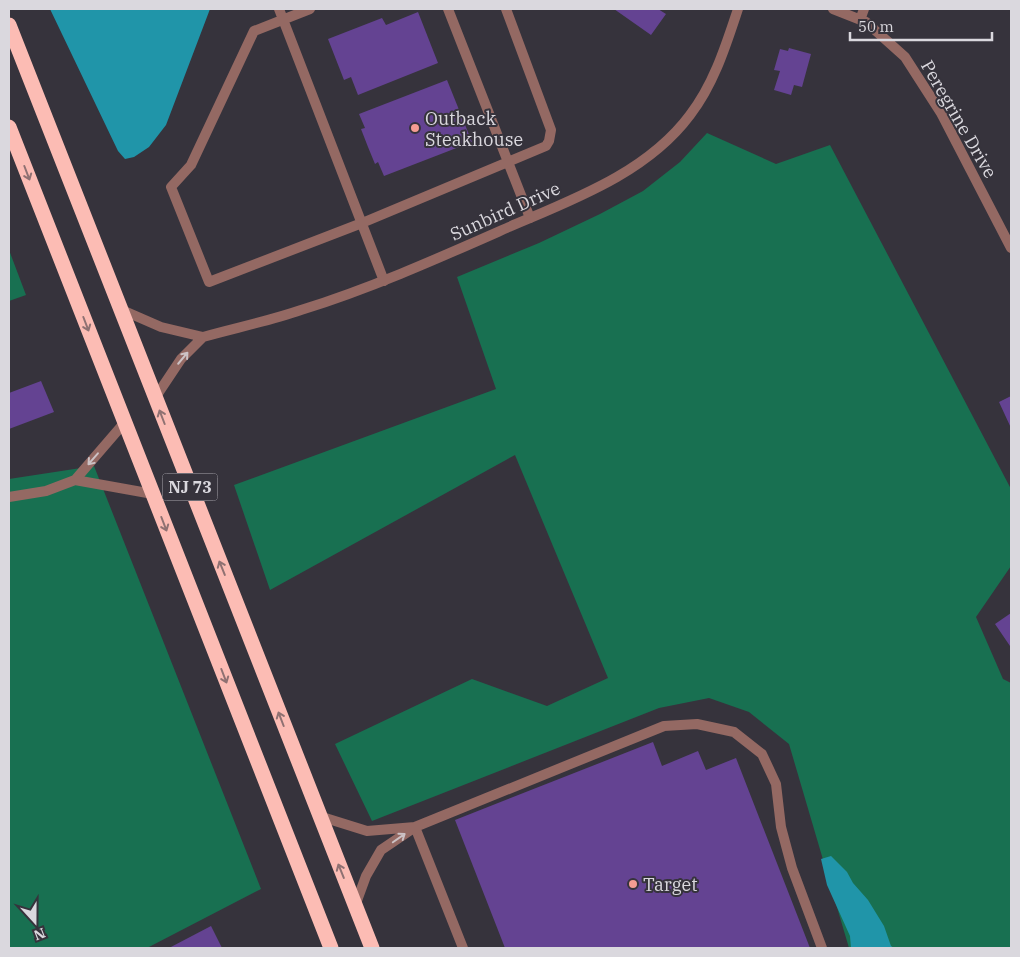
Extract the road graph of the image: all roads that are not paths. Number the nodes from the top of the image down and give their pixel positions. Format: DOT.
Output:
graph roads {
  1 [pos="278,9"];
  2 [pos="310,9"];
  3 [pos="448,9"];
  4 [pos="506,9"];
  5 [pos="738,9"];
  6 [pos="832,9"];
  7 [pos="864,9"];
  8 [pos="283,20"];
  9 [pos="860,20"];
  10 [pos="9,25"];
  11 [pos="9,128"];
  12 [pos="508,163"];
  13 [pos="530,218"];
  14 [pos="362,223"];
  15 [pos="1011,248"];
  16 [pos="384,281"];
  17 [pos="122,310"];
  18 [pos="202,337"];
  19 [pos="155,398"];
  20 [pos="125,422"];
  21 [pos="75,480"];
  22 [pos="152,494"];
  23 [pos="9,497"];
  24 [pos="319,816"];
  25 [pos="415,827"];
  26 [pos="355,906"];
  27 [pos="331,948"];
  28 [pos="372,948"];
  29 [pos="463,948"];
  30 [pos="822,948"];
  1 -- 8 [label="street"];
  2 -- 8 [label="street"];
  3 -- 12 [label="street"];
  4 -- 12 [label="street"];
  5 -- 13 [label="street, Sunbird Drive"];
  6 -- 9 [label="street, Peregrine Drive"];
  7 -- 9 [label="street"];
  8 -- 14 [label="street"];
  8 -- 14 [label="street"];
  9 -- 15 [label="street, Peregrine Drive"];
  10 -- 17 [label="highway, NJ 73"];
  11 -- 20 [label="highway, NJ 73, one-way"];
  12 -- 13 [label="street"];
  12 -- 14 [label="street"];
  13 -- 16 [label="street, Sunbird Drive"];
  14 -- 16 [label="street"];
  16 -- 18 [label="street, Sunbird Drive"];
  17 -- 18 [label="street, Sunbird Drive"];
  17 -- 19 [label="highway, NJ 73"];
  19 -- 18 [label="street, one-way"];
  24 -- 19 [label="highway, NJ 73, one-way"];
  20 -- 21 [label="street, one-way"];
  20 -- 22 [label="highway, NJ 73"];
  21 -- 22 [label="street"];
  21 -- 23 [label="street"];
  22 -- 27 [label="highway, NJ 73, one-way"];
  24 -- 25 [label="street"];
  26 -- 24 [label="highway, NJ 73, one-way"];
  26 -- 25 [label="street, one-way"];
  25 -- 29 [label="street"];
  25 -- 30 [label="street"];
  26 -- 28 [label="highway, NJ 73"];
}
